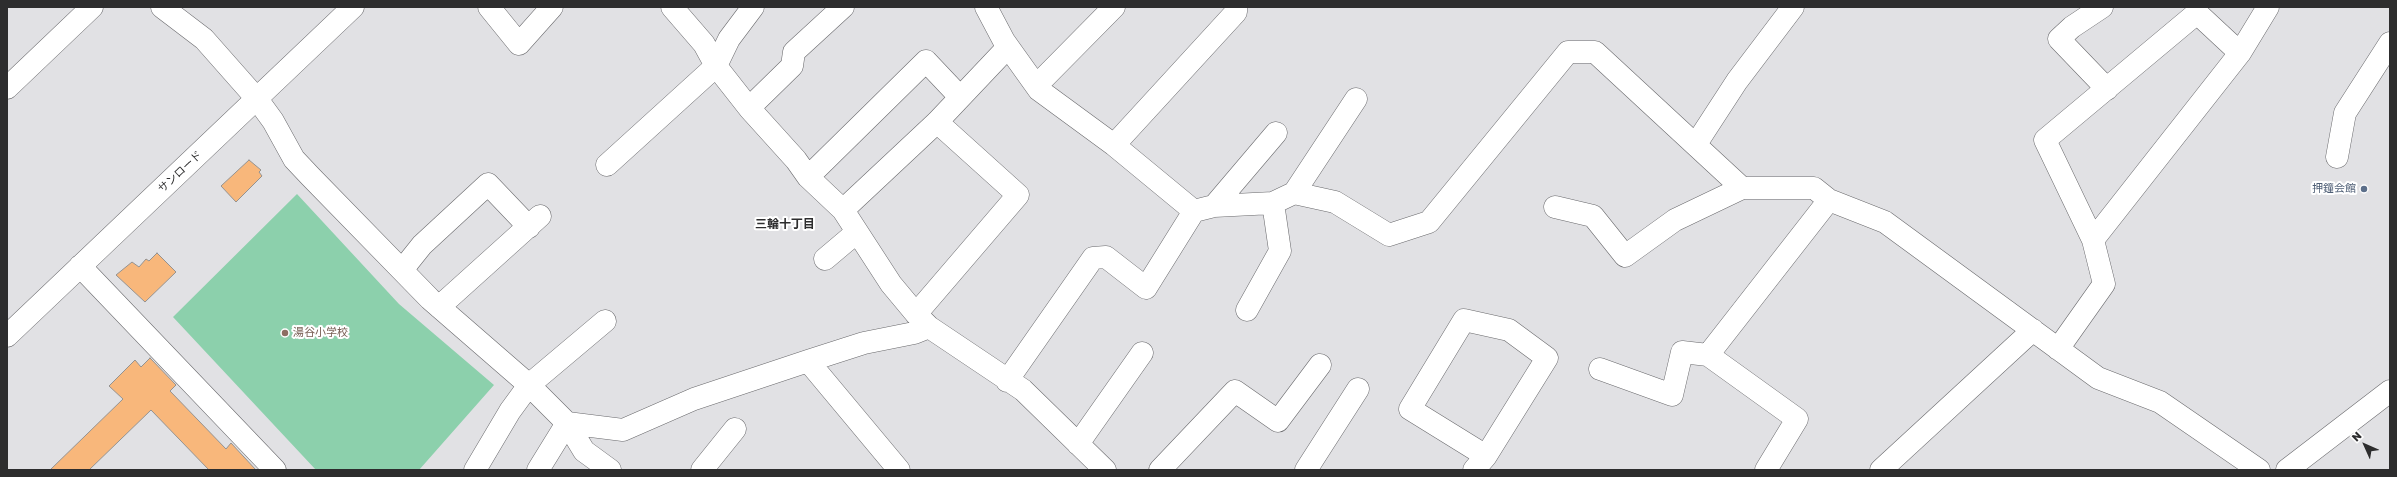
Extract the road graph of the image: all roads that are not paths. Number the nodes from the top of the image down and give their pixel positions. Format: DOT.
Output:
graph roads {
  1 [pos="92,7"];
  2 [pos="162,7"];
  3 [pos="353,7"];
  4 [pos="489,7"];
  5 [pos="552,7"];
  6 [pos="672,7"];
  7 [pos="753,7"];
  8 [pos="843,7"];
  9 [pos="986,7"];
  10 [pos="1114,7"];
  11 [pos="1236,7"];
  12 [pos="1793,7"];
  13 [pos="2102,7"];
  14 [pos="2268,7"];
  15 [pos="2390,43"];
  16 [pos="1008,47"];
  17 [pos="2240,53"];
  18 [pos="716,66"];
  19 [pos="1036,86"];
  20 [pos="7,88"];
  21 [pos="2106,89"];
  22 [pos="960,97"];
  23 [pos="257,99"];
  24 [pos="1356,99"];
  25 [pos="749,108"];
  26 [pos="937,122"];
  27 [pos="1276,133"];
  28 [pos="1696,144"];
  29 [pos="1114,145"];
  30 [pos="2337,157"];
  31 [pos="607,165"];
  32 [pos="808,177"];
  33 [pos="1742,188"];
  34 [pos="1294,193"];
  35 [pos="1829,200"];
  36 [pos="1273,203"];
  37 [pos="1555,207"];
  38 [pos="1204,209"];
  39 [pos="843,210"];
  40 [pos="857,232"];
  41 [pos="2093,240"];
  42 [pos="825,259"];
  43 [pos="80,266"];
  44 [pos="402,270"];
  45 [pos="439,307"];
  46 [pos="1246,310"];
  47 [pos="923,320"];
  48 [pos="605,321"];
  49 [pos="11,324"];
  50 [pos="2033,330"];
  51 [pos="2058,349"];
  52 [pos="1142,353"];
  53 [pos="1708,355"];
  54 [pos="808,361"];
  55 [pos="1320,366"];
  56 [pos="1600,369"];
  57 [pos="1007,381"];
  58 [pos="529,385"];
  59 [pos="1358,389"];
  60 [pos="2390,391"];
  61 [pos="567,423"];
  62 [pos="735,429"];
  63 [pos="1078,444"];
  64 [pos="1480,463"];
  65 [pos="1886,469"];
  66 [pos="275,470"];
  67 [pos="475,470"];
  68 [pos="538,470"];
  69 [pos="610,470"];
  70 [pos="702,470"];
  71 [pos="899,470"];
  72 [pos="1104,470"];
  73 [pos="1160,470"];
  74 [pos="1306,470"];
  75 [pos="1766,470"];
  76 [pos="2259,470"];
  77 [pos="2287,470"];
  1 -- 20 [label="street"];
  2 -- 23 [label="street"];
  3 -- 23 [label="street, サンロード"];
  4 -- 5 [label="street"];
  6 -- 18 [label="street"];
  7 -- 18 [label="street"];
  8 -- 25 [label="street"];
  9 -- 16 [label="street"];
  10 -- 19 [label="street"];
  11 -- 29 [label="street"];
  12 -- 28 [label="street"];
  13 -- 21 [label="street"];
  14 -- 17 [label="street"];
  15 -- 30 [label="street"];
  16 -- 19 [label="street"];
  16 -- 22 [label="street"];
  17 -- 21 [label="street"];
  17 -- 41 [label="street"];
  18 -- 25 [label="street"];
  18 -- 31 [label="street"];
  19 -- 29 [label="street"];
  21 -- 41 [label="street"];
  22 -- 26 [label="street"];
  22 -- 32 [label="street"];
  23 -- 43 [label="street, サンロード"];
  23 -- 44 [label="street"];
  24 -- 34 [label="street"];
  25 -- 32 [label="street"];
  26 -- 39 [label="street"];
  26 -- 47 [label="street"];
  27 -- 38 [label="street"];
  28 -- 33 [label="street"];
  28 -- 34 [label="street"];
  29 -- 38 [label="street"];
  32 -- 39 [label="street"];
  33 -- 35 [label="street"];
  33 -- 37 [label="street"];
  34 -- 36 [label="street"];
  35 -- 50 [label="street"];
  35 -- 53 [label="street"];
  36 -- 38 [label="street"];
  36 -- 46 [label="street"];
  38 -- 57 [label="street"];
  39 -- 40 [label="street"];
  40 -- 42 [label="street"];
  40 -- 47 [label="street"];
  41 -- 51 [label="street"];
  43 -- 49 [label="street, サンロード"];
  43 -- 66 [label="street"];
  44 -- 45 [label="street"];
  44 -- 45 [label="street"];
  45 -- 58 [label="street"];
  47 -- 54 [label="street"];
  47 -- 57 [label="street"];
  48 -- 58 [label="street"];
  50 -- 51 [label="street"];
  50 -- 65 [label="street"];
  51 -- 76 [label="street"];
  52 -- 63 [label="street"];
  53 -- 56 [label="street"];
  53 -- 75 [label="street"];
  54 -- 61 [label="street"];
  54 -- 71 [label="street"];
  55 -- 73 [label="street"];
  57 -- 63 [label="street"];
  58 -- 61 [label="street"];
  58 -- 67 [label="street"];
  59 -- 74 [label="street"];
  60 -- 77 [label="street"];
  61 -- 68 [label="street"];
  61 -- 69 [label="street"];
  62 -- 70 [label="street"];
  63 -- 72 [label="street"];
  64 -- 64 [label="street"];
}
